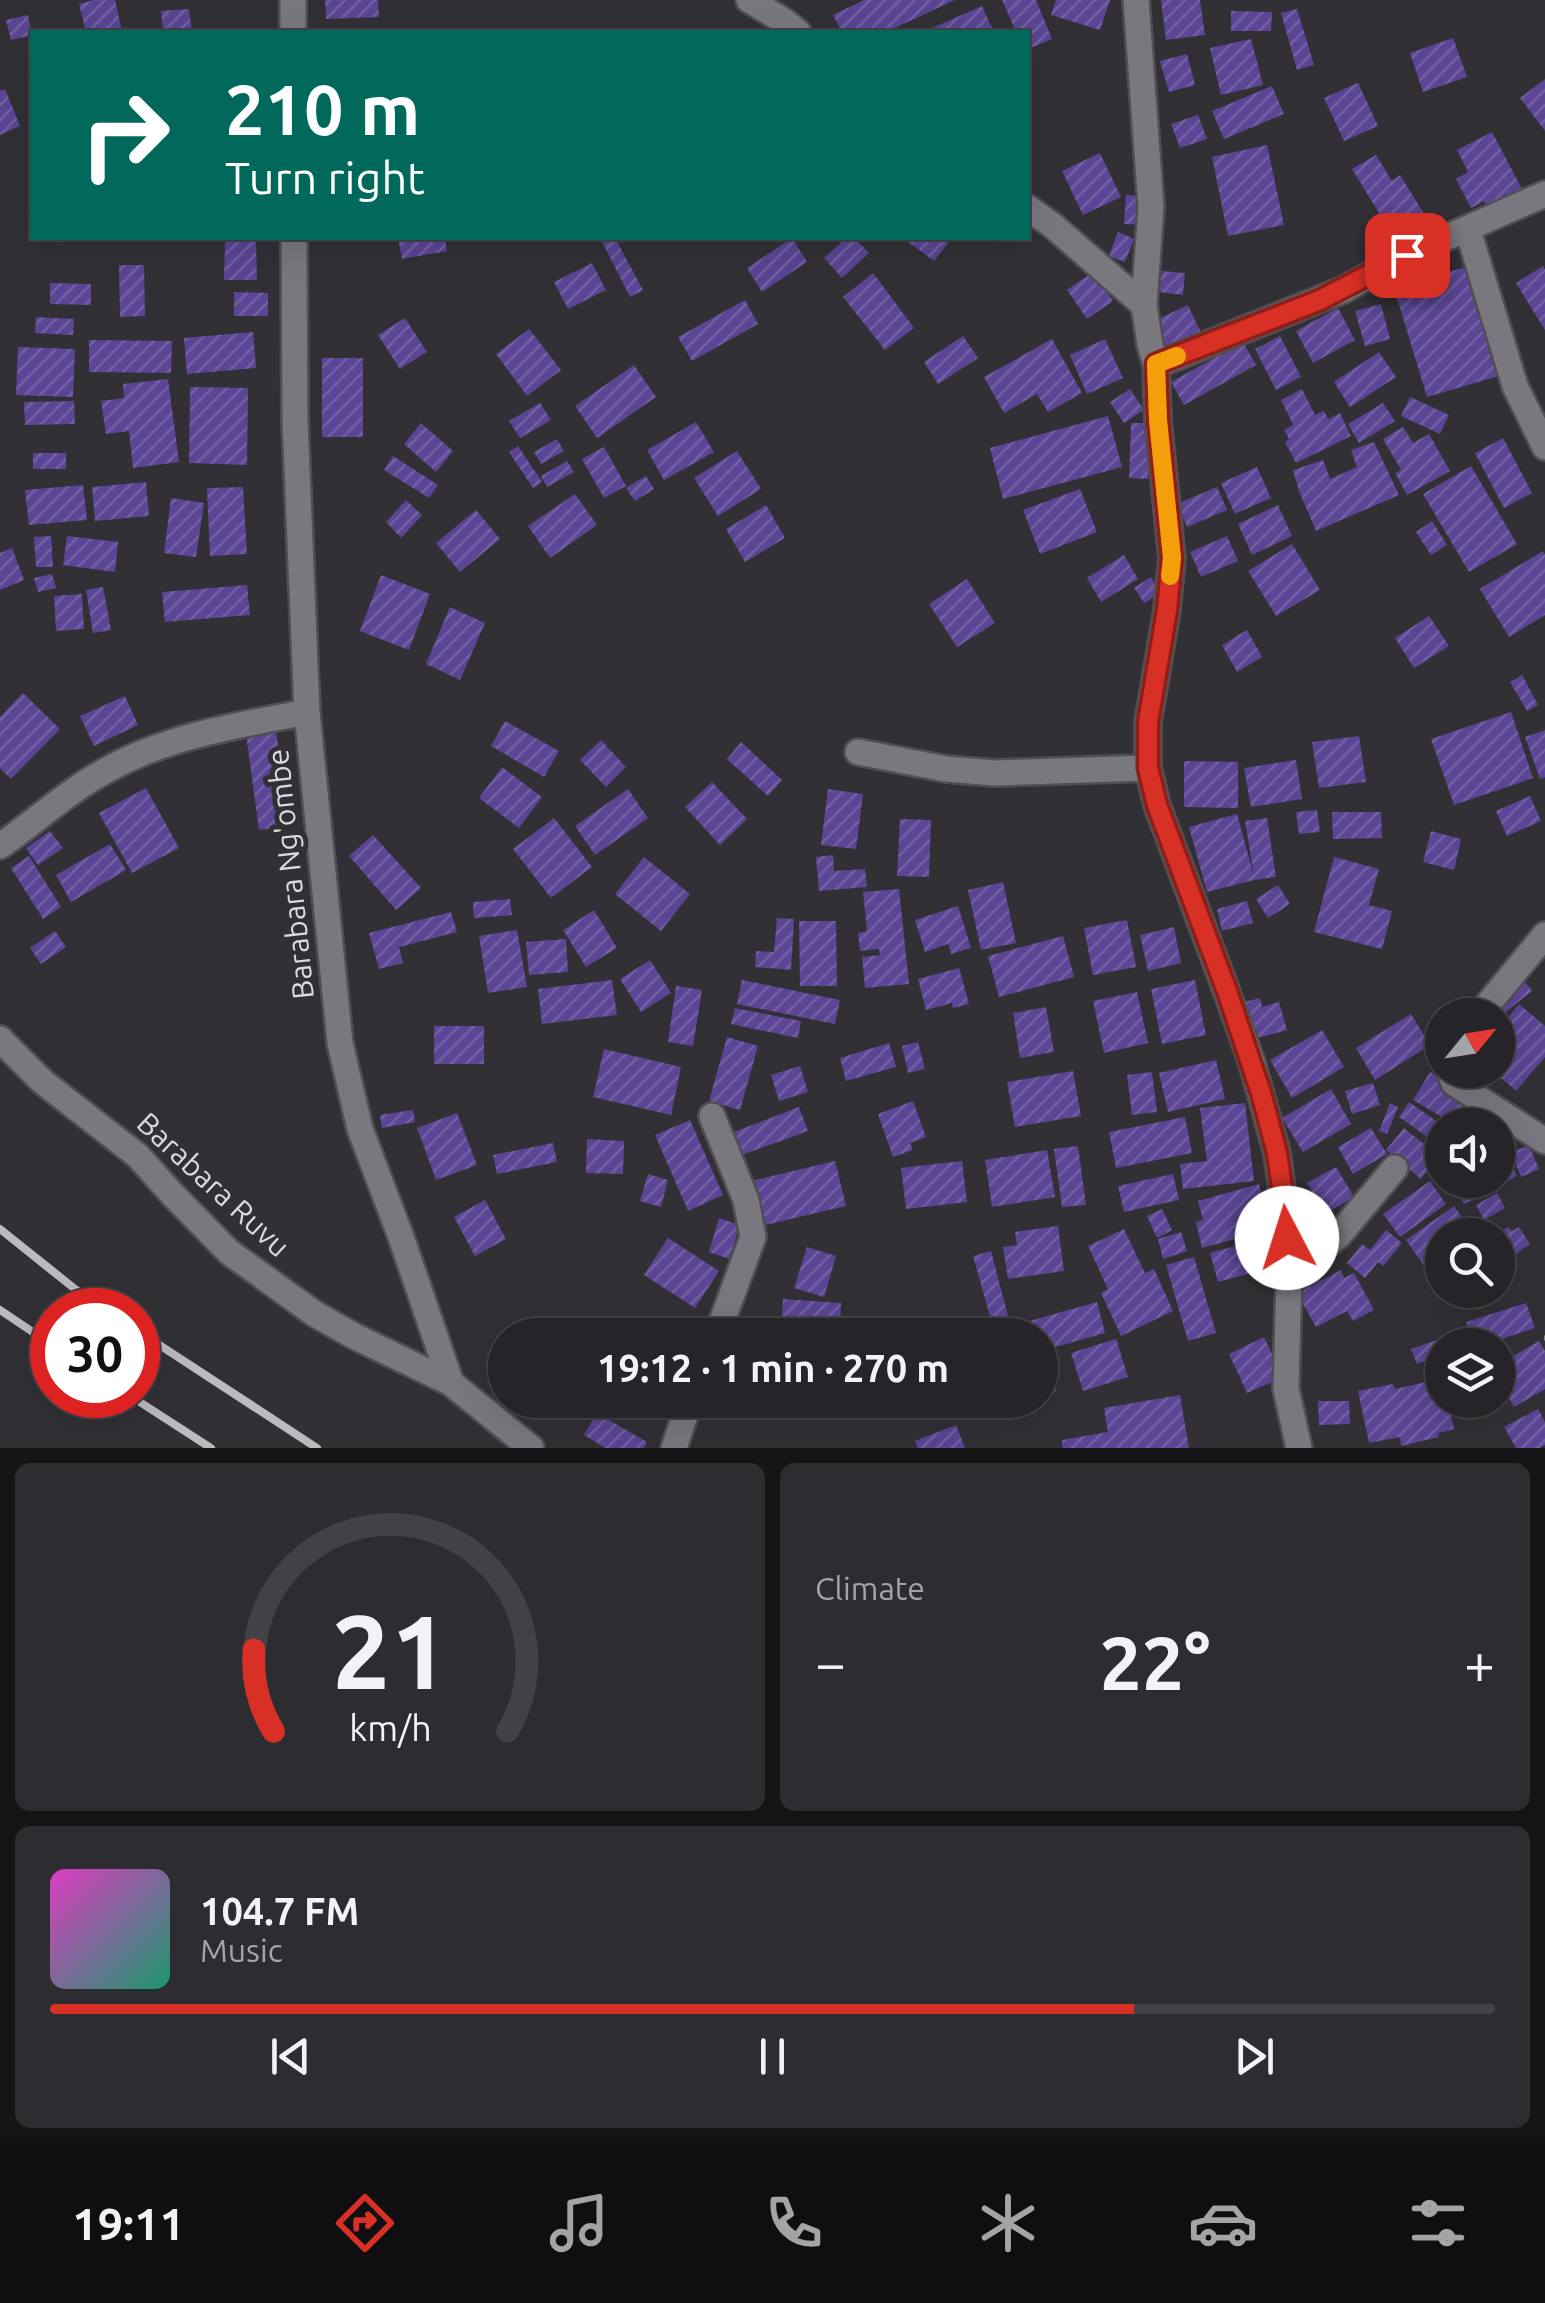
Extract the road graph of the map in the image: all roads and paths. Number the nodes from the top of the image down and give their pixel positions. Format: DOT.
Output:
graph roads {
  1 [pos="293,0"];
  2 [pos="749,0"];
  3 [pos="1136,0"];
  4 [pos="293,30"];
  5 [pos="796,30"];
  6 [pos="1545,194"];
  7 [pos="1030,209"];
  8 [pos="1468,230"];
  9 [pos="294,240"];
  10 [pos="1144,305"];
  11 [pos="1156,364"];
  12 [pos="1545,447"];
  13 [pos="307,712"];
  14 [pos="858,752"];
  15 [pos="1148,768"];
  16 [pos="0,846"];
  17 [pos="1545,934"];
  18 [pos="1493,998"];
  19 [pos="0,1038"];
  20 [pos="1460,1088"];
  21 [pos="712,1116"];
  22 [pos="1545,1141"];
  23 [pos="1395,1168"];
  24 [pos="1289,1275"];
  25 [pos="723,1318"];
  26 [pos="452,1383"];
  27 [pos="684,1418"];
  28 [pos="531,1448"];
  29 [pos="674,1448"];
  30 [pos="1299,1448"];
  1 -- 4 [label="street"];
  2 -- 5 [label="street"];
  3 -- 10 [label="street"];
  6 -- 8 [label="street"];
  7 -- 10 [label="street"];
  8 -- 11 [label="street"];
  8 -- 12 [label="street"];
  9 -- 13 [label="street, Barabara Ng'ombe"];
  10 -- 11 [label="street"];
  11 -- 15 [label="street"];
  13 -- 16 [label="street"];
  13 -- 26 [label="street, Barabara Ng'ombe"];
  14 -- 15 [label="street"];
  15 -- 24 [label="street"];
  17 -- 18 [label="street"];
  19 -- 26 [label="street, Barabara Ruvu"];
  20 -- 22 [label="street"];
  21 -- 25 [label="street"];
  23 -- 24 [label="street"];
  24 -- 30 [label="street"];
  26 -- 28 [label="street"];
  27 -- 29 [label="street"];
}
